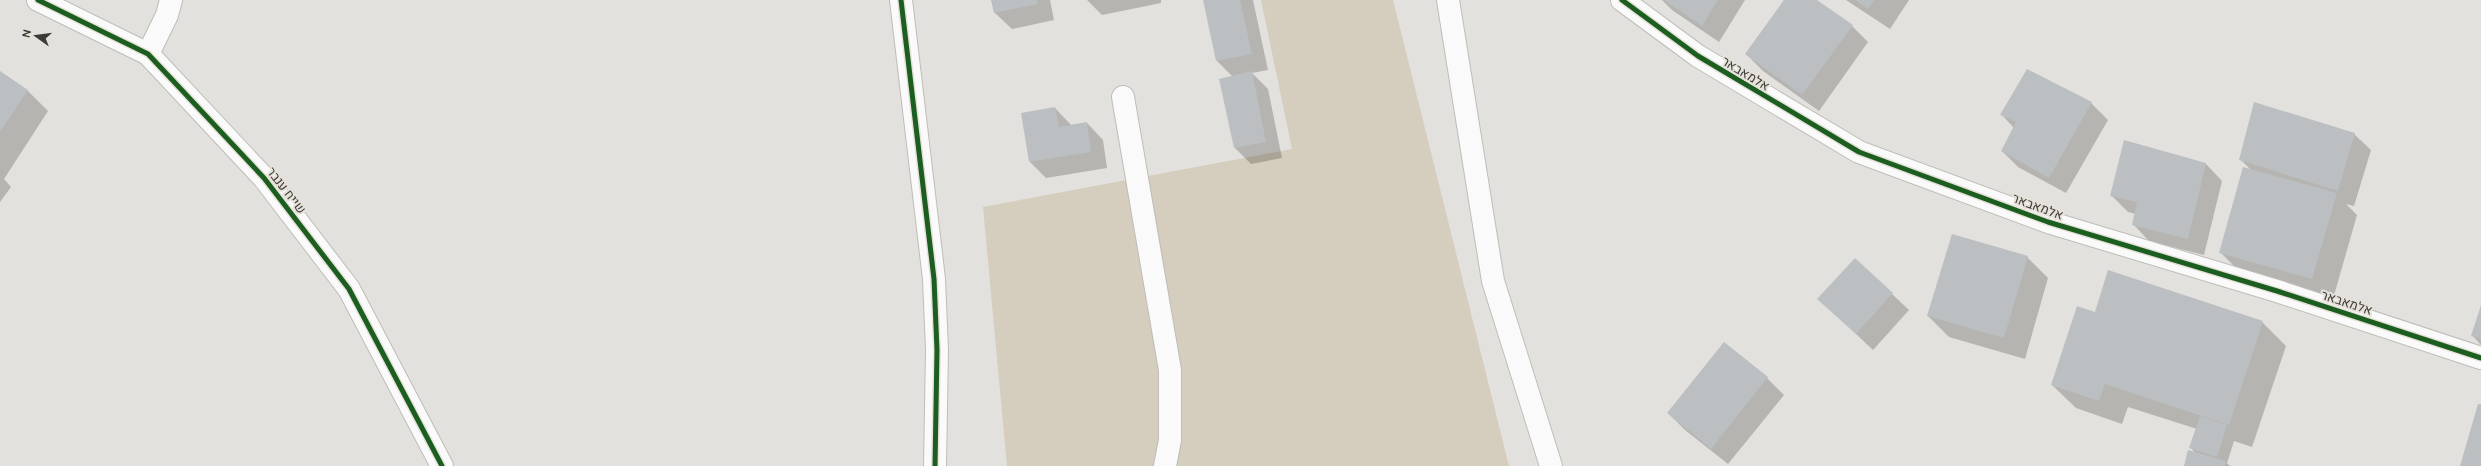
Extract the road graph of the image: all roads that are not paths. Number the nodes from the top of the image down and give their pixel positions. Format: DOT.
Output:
graph roads {
  1 [pos="38,0"];
  2 [pos="171,0"];
  3 [pos="901,0"];
  4 [pos="1448,0"];
  5 [pos="1622,0"];
  6 [pos="148,54"];
  7 [pos="1123,97"];
  8 [pos="2481,358"];
  9 [pos="442,466"];
  10 [pos="935,466"];
  11 [pos="1165,466"];
  12 [pos="1551,466"];
  1 -- 6 [label="street, שייח ענבר"];
  2 -- 6 [label="street"];
  3 -- 10 [label="street"];
  4 -- 12 [label="street"];
  5 -- 8 [label="street, אלמאבאר"];
  6 -- 9 [label="street, שייח ענבר"];
  7 -- 11 [label="street"];
}
